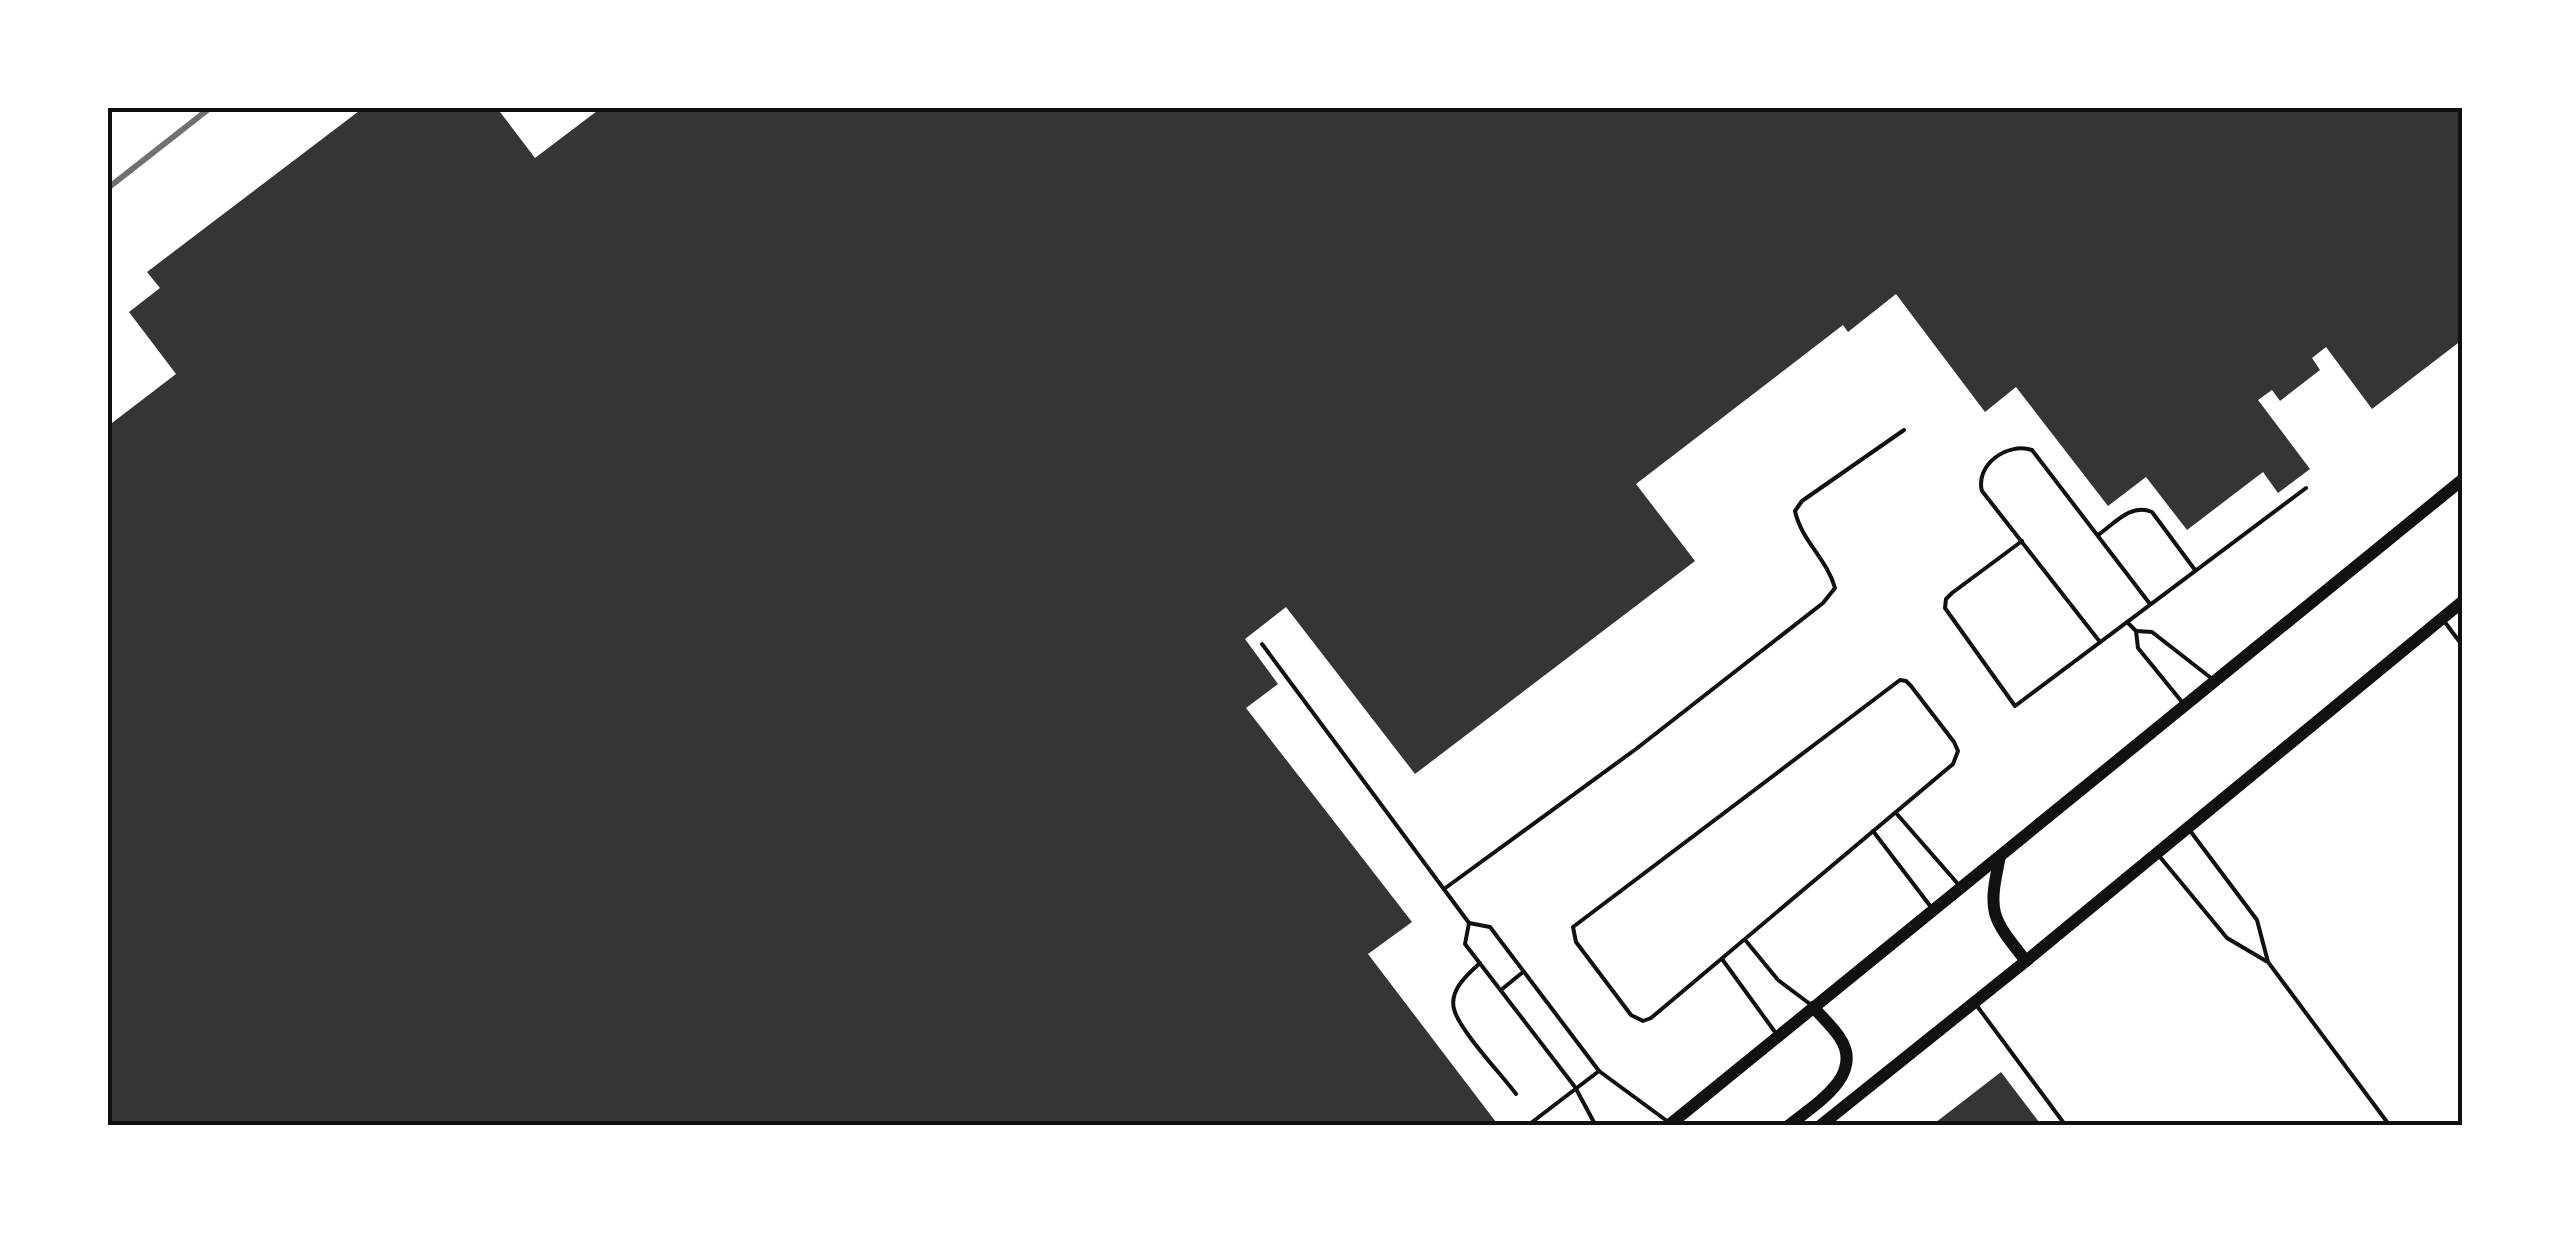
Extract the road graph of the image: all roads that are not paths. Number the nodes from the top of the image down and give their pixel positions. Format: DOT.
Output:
graph roads {
  1 [pos="1904,430"];
  2 [pos="2462,480"];
  3 [pos="2306,488"];
  4 [pos="2098,535"];
  5 [pos="2022,541"];
  6 [pos="2195,570"];
  7 [pos="2462,602"];
  8 [pos="2150,604"];
  9 [pos="2443,619"];
  10 [pos="2127,622"];
  11 [pos="2136,631"];
  12 [pos="2100,642"];
  13 [pos="1262,644"];
  14 [pos="2462,645"];
  15 [pos="2215,681"];
  16 [pos="2185,705"];
  17 [pos="1896,813"];
  18 [pos="2188,828"];
  19 [pos="1873,832"];
  20 [pos="2157,853"];
  21 [pos="2000,856"];
  22 [pos="1962,888"];
  23 [pos="1444,889"];
  24 [pos="1934,910"];
  25 [pos="1469,922"];
  26 [pos="1744,939"];
  27 [pos="1722,959"];
  28 [pos="2026,961"];
  29 [pos="2268,962"];
  30 [pos="1480,963"];
  31 [pos="1524,972"];
  32 [pos="1501,990"];
  33 [pos="1974,1003"];
  34 [pos="1814,1007"];
  35 [pos="1778,1036"];
  36 [pos="1599,1070"];
  37 [pos="1575,1088"];
  38 [pos="1516,1094"];
  39 [pos="1670,1124"];
  40 [pos="1824,1124"];
  41 [pos="1528,1126"];
  42 [pos="1596,1126"];
  43 [pos="1788,1126"];
  44 [pos="2066,1126"];
  45 [pos="2390,1126"];
  1 -- 23 [label="lane"];
  2 -- 15 [label="main road"];
  3 -- 6 [label="lane"];
  4 -- 5 [label="lane"];
  4 -- 6 [label="lane"];
  4 -- 8 [label="lane"];
  5 -- 12 [label="lane"];
  5 -- 12 [label="lane"];
  6 -- 8 [label="lane"];
  7 -- 9 [label="main road"];
  8 -- 10 [label="lane"];
  9 -- 14 [label="lane"];
  9 -- 18 [label="main road"];
  10 -- 11 [label="lane"];
  10 -- 12 [label="lane"];
  11 -- 15 [label="lane"];
  11 -- 16 [label="lane"];
  13 -- 23 [label="lane"];
  15 -- 16 [label="main road"];
  16 -- 21 [label="main road"];
  17 -- 19 [label="lane"];
  17 -- 22 [label="lane"];
  17 -- 27 [label="lane"];
  18 -- 20 [label="main road"];
  18 -- 29 [label="lane"];
  19 -- 24 [label="lane"];
  19 -- 26 [label="lane"];
  20 -- 28 [label="main road"];
  20 -- 29 [label="lane"];
  21 -- 22 [label="main road"];
  21 -- 28 [label="main road"];
  22 -- 24 [label="main road"];
  23 -- 25 [label="lane"];
  24 -- 34 [label="main road"];
  25 -- 30 [label="lane"];
  25 -- 31 [label="lane"];
  26 -- 27 [label="lane"];
  26 -- 34 [label="lane"];
  27 -- 35 [label="lane"];
  28 -- 33 [label="main road"];
  29 -- 45 [label="lane"];
  30 -- 32 [label="lane"];
  30 -- 38 [label="lane"];
  31 -- 32 [label="lane"];
  31 -- 36 [label="lane"];
  32 -- 37 [label="lane"];
  33 -- 40 [label="main road"];
  33 -- 44 [label="lane"];
  34 -- 35 [label="main road"];
  34 -- 43 [label="main road"];
  35 -- 39 [label="main road"];
  36 -- 37 [label="lane"];
  36 -- 39 [label="lane"];
  37 -- 41 [label="lane"];
  37 -- 42 [label="lane"];
}
